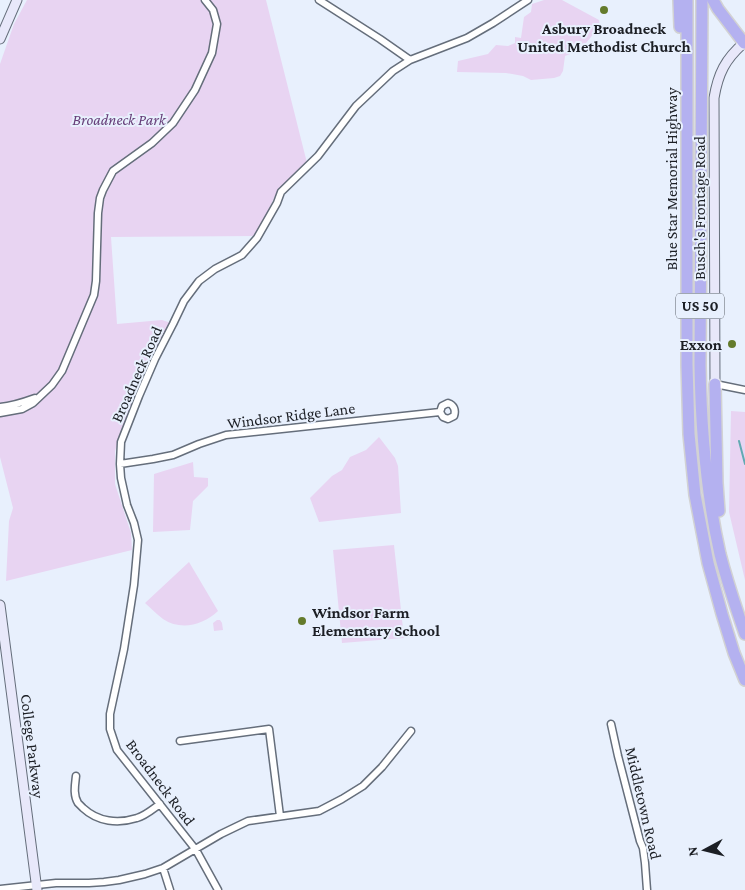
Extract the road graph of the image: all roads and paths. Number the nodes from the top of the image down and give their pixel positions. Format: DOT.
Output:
graph roads {
  1 [pos="17,0"];
  2 [pos="205,0"];
  3 [pos="319,0"];
  4 [pos="528,0"];
  5 [pos="679,0"];
  6 [pos="687,0"];
  7 [pos="702,0"];
  8 [pos="712,0"];
  9 [pos="743,38"];
  10 [pos="0,39"];
  11 [pos="410,60"];
  12 [pos="688,98"];
  13 [pos="715,384"];
  14 [pos="745,390"];
  15 [pos="39,397"];
  16 [pos="0,407"];
  17 [pos="440,412"];
  18 [pos="0,413"];
  19 [pos="120,464"];
  20 [pos="0,605"];
  21 [pos="736,608"];
  22 [pos="745,634"];
  23 [pos="745,680"];
  24 [pos="611,724"];
  25 [pos="411,731"];
  26 [pos="180,741"];
  27 [pos="76,776"];
  28 [pos="160,804"];
  29 [pos="280,816"];
  30 [pos="196,850"];
  31 [pos="163,868"];
  32 [pos="36,887"];
  33 [pos="0,889"];
  34 [pos="170,890"];
  35 [pos="218,890"];
  36 [pos="647,890"];
  1 -- 10 [label="main road"];
  2 -- 15 [label="street"];
  3 -- 11 [label="street"];
  4 -- 11 [label="street, Broadneck Road"];
  5 -- 12 [label="highway"];
  6 -- 12 [label="highway, Blue Star Memorial Highway / US 50"];
  7 -- 21 [label="highway, Blue Star Memorial Highway / US 50"];
  8 -- 9 [label="highway"];
  9 -- 13 [label="main road, Busch's Frontage Road"];
  11 -- 19 [label="street, Broadneck Road"];
  12 -- 23 [label="highway, Blue Star Memorial Highway / US 50"];
  13 -- 14 [label="street"];
  13 -- 21 [label="highway"];
  15 -- 16 [label="street"];
  15 -- 18 [label="street"];
  17 -- 19 [label="street, Windsor Ridge Lane"];
  19 -- 28 [label="street, Broadneck Road"];
  20 -- 32 [label="main road, College Parkway"];
  21 -- 22 [label="highway, Blue Star Memorial Highway / US 50"];
  24 -- 36 [label="street, Middletown Road"];
  25 -- 29 [label="street"];
  26 -- 29 [label="street"];
  27 -- 28 [label="street"];
  28 -- 30 [label="street, Broadneck Road"];
  29 -- 30 [label="street"];
  30 -- 31 [label="street"];
  30 -- 35 [label="street, Broadneck Road"];
  31 -- 32 [label="street"];
  31 -- 34 [label="street"];
  32 -- 33 [label="street"];
}
